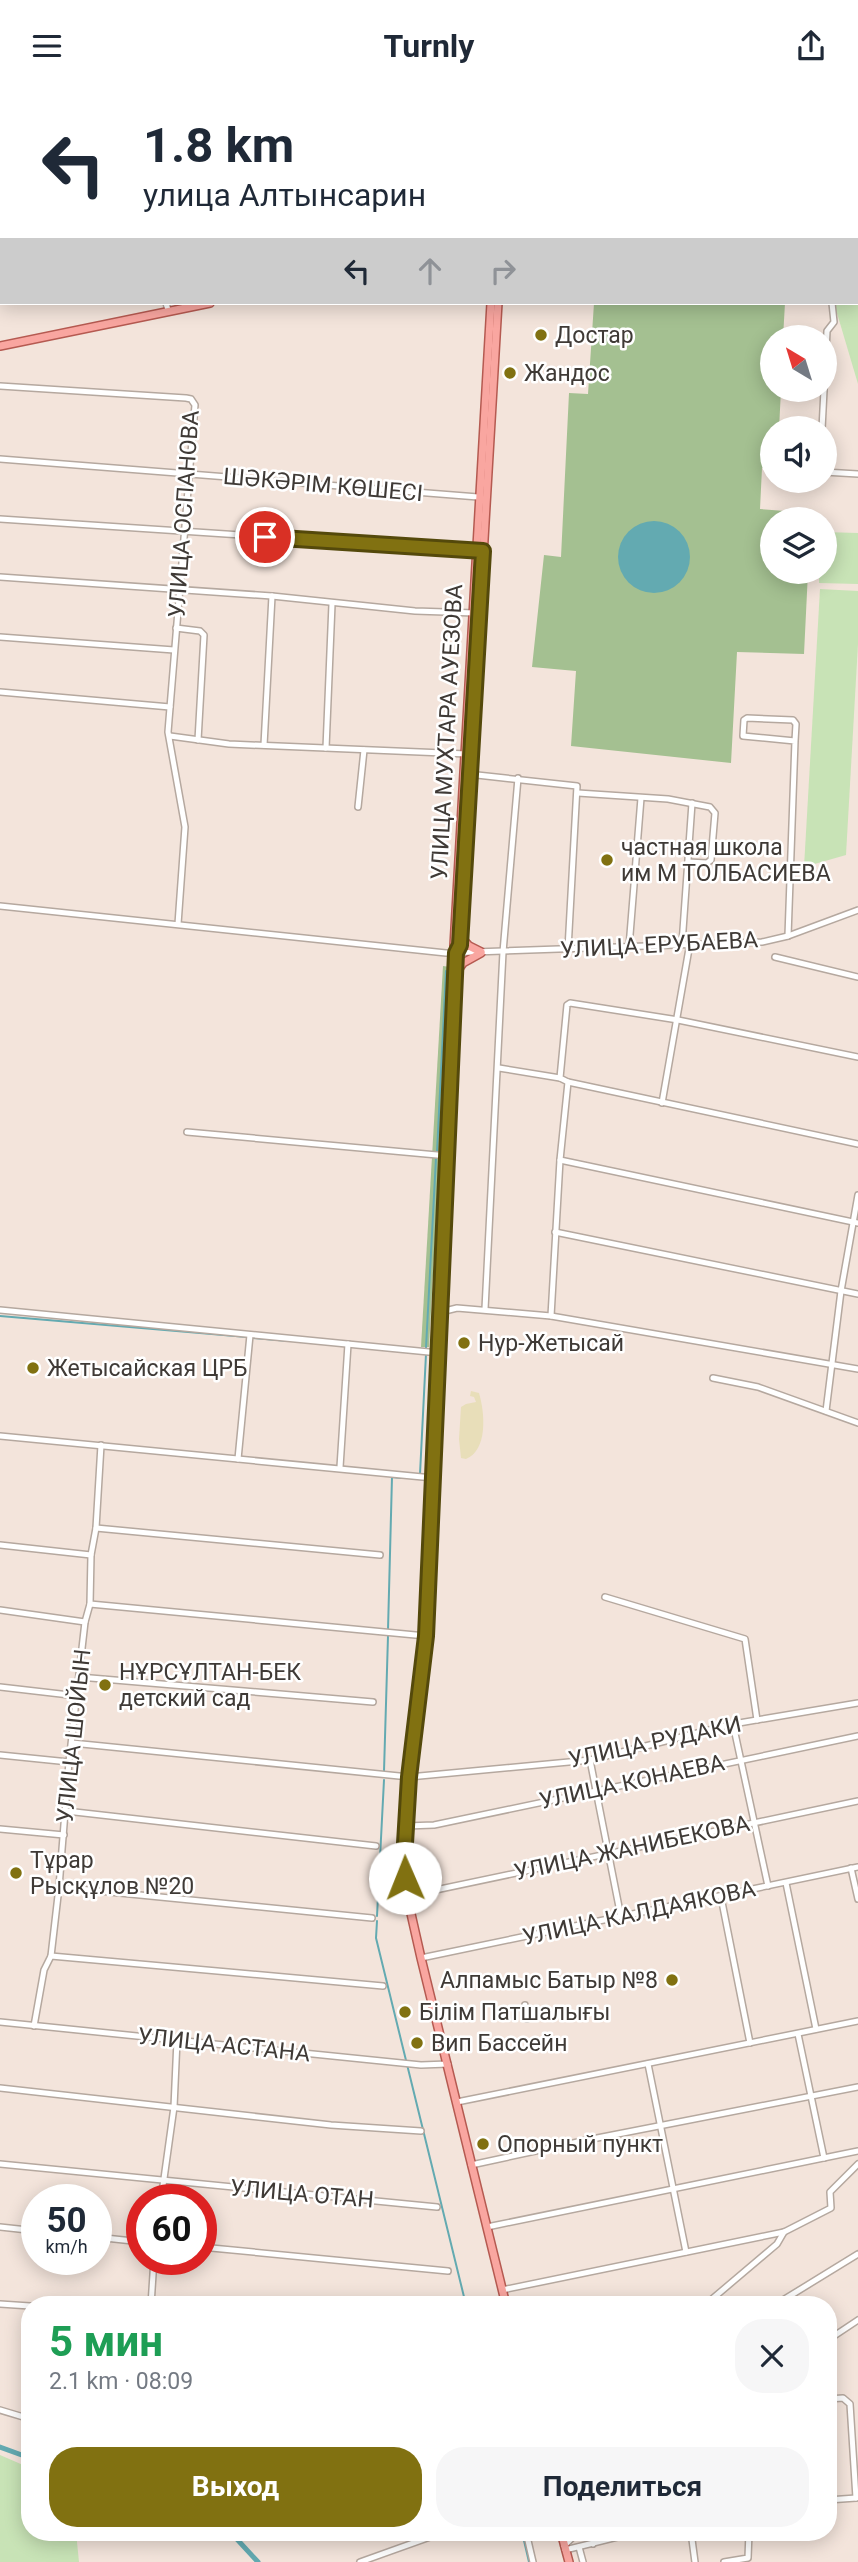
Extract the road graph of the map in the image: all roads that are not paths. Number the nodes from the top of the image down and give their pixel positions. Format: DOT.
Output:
graph roads {
  1 [pos="189,305"];
  2 [pos="491,305"];
  3 [pos="498,305"];
  4 [pos="832,305"];
  5 [pos="167,307"];
  6 [pos="831,325"];
  7 [pos="0,346"];
  8 [pos="0,386"];
  9 [pos="0,460"];
  10 [pos="837,473"];
  11 [pos="189,474"];
  12 [pos="858,474"];
  13 [pos="478,498"];
  14 [pos="0,519"];
  15 [pos="184,532"];
  16 [pos="479,551"];
  17 [pos="0,577"];
  18 [pos="179,589"];
  19 [pos="272,596"];
  20 [pos="332,604"];
  21 [pos="477,613"];
  22 [pos="176,628"];
  23 [pos="0,637"];
  24 [pos="174,650"];
  25 [pos="0,692"];
  26 [pos="170,707"];
  27 [pos="170,736"];
  28 [pos="198,740"];
  29 [pos="796,741"];
  30 [pos="264,745"];
  31 [pos="326,748"];
  32 [pos="364,750"];
  33 [pos="468,754"];
  34 [pos="467,773"];
  35 [pos="517,778"];
  36 [pos="578,793"];
  37 [pos="641,798"];
  38 [pos="692,803"];
  39 [pos="358,807"];
  40 [pos="688,862"];
  41 [pos="0,906"];
  42 [pos="858,910"];
  43 [pos="178,925"];
  44 [pos="460,936"];
  45 [pos="788,936"];
  46 [pos="686,944"];
  47 [pos="629,947"];
  48 [pos="568,949"];
  49 [pos="503,952"];
  50 [pos="456,953"];
  51 [pos="481,953"];
  52 [pos="775,957"];
  53 [pos="455,975"];
  54 [pos="858,977"];
  55 [pos="678,1020"];
  56 [pos="858,1057"];
  57 [pos="499,1068"];
  58 [pos="560,1078"];
  59 [pos="568,1082"];
  60 [pos="662,1103"];
  61 [pos="187,1132"];
  62 [pos="858,1144"];
  63 [pos="449,1156"];
  64 [pos="560,1160"];
  65 [pos="858,1195"];
  66 [pos="856,1222"];
  67 [pos="555,1232"];
  68 [pos="841,1291"];
  69 [pos="858,1294"];
  70 [pos="485,1309"];
  71 [pos="0,1310"];
  72 [pos="551,1316"];
  73 [pos="439,1317"];
  74 [pos="250,1335"];
  75 [pos="348,1345"];
  76 [pos="439,1353"];
  77 [pos="831,1363"];
  78 [pos="858,1369"];
  79 [pos="713,1378"];
  80 [pos="826,1411"];
  81 [pos="858,1423"];
  82 [pos="0,1436"];
  83 [pos="101,1445"];
  84 [pos="238,1459"];
  85 [pos="340,1467"];
  86 [pos="433,1478"];
  87 [pos="96,1528"];
  88 [pos="0,1545"];
  89 [pos="91,1555"];
  90 [pos="380,1555"];
  91 [pos="604,1597"];
  92 [pos="90,1604"];
  93 [pos="0,1610"];
  94 [pos="85,1622"];
  95 [pos="426,1636"];
  96 [pos="79,1677"];
  97 [pos="0,1687"];
  98 [pos="78,1696"];
  99 [pos="373,1702"];
  100 [pos="858,1703"];
  101 [pos="757,1720"];
  102 [pos="733,1724"];
  103 [pos="858,1736"];
  104 [pos="72,1743"];
  105 [pos="0,1755"];
  106 [pos="740,1759"];
  107 [pos="590,1760"];
  108 [pos="69,1762"];
  109 [pos="409,1777"];
  110 [pos="595,1790"];
  111 [pos="858,1801"];
  112 [pos="66,1811"];
  113 [pos="754,1823"];
  114 [pos="406,1826"];
  115 [pos="0,1829"];
  116 [pos="64,1835"];
  117 [pos="376,1846"];
  118 [pos="608,1854"];
  119 [pos="855,1868"];
  120 [pos="786,1884"];
  121 [pos="768,1886"];
  122 [pos="59,1887"];
  123 [pos="407,1896"];
  124 [pos="721,1897"];
  125 [pos="858,1899"];
  126 [pos="621,1917"];
  127 [pos="372,1918"];
  128 [pos="51,1956"];
  129 [pos="421,1958"];
  130 [pos="383,1986"];
  131 [pos="525,2005"];
  132 [pos="527,2018"];
  133 [pos="858,2021"];
  134 [pos="0,2022"];
  135 [pos="34,2026"];
  136 [pos="816,2029"];
  137 [pos="798,2034"];
  138 [pos="177,2040"];
  139 [pos="750,2043"];
  140 [pos="448,2064"];
  141 [pos="648,2064"];
  142 [pos="858,2087"];
  143 [pos="0,2088"];
  144 [pos="811,2095"];
  145 [pos="457,2102"];
  146 [pos="174,2107"];
  147 [pos="661,2126"];
  148 [pos="421,2131"];
  149 [pos="858,2151"];
  150 [pos="824,2158"];
  151 [pos="0,2164"];
  152 [pos="858,2164"];
  153 [pos="471,2165"];
  154 [pos="164,2181"];
  155 [pos="164,2184"];
  156 [pos="674,2187"];
  157 [pos="437,2207"];
  158 [pos="0,2227"];
  159 [pos="487,2227"];
  160 [pos="21,2229"];
  161 [pos="784,2232"];
  162 [pos="217,2249"];
  163 [pos="686,2252"];
  164 [pos="858,2254"];
  165 [pos="448,2271"];
  166 [pos="153,2275"];
  167 [pos="502,2290"];
  168 [pos="152,2296"];
  169 [pos="504,2296"];
  170 [pos="716,2296"];
  171 [pos="790,2296"];
  172 [pos="0,2304"];
  173 [pos="21,2306"];
  174 [pos="858,2320"];
  175 [pos="837,2334"];
  176 [pos="837,2398"];
  177 [pos="0,2410"];
  178 [pos="21,2417"];
  179 [pos="857,2498"];
  180 [pos="837,2499"];
  181 [pos="421,2541"];
  182 [pos="528,2541"];
  183 [pos="563,2541"];
  184 [pos="571,2541"];
  185 [pos="594,2541"];
  186 [pos="604,2541"];
  187 [pos="692,2541"];
  188 [pos="749,2541"];
  189 [pos="593,2544"];
  190 [pos="579,2547"];
  191 [pos="565,2548"];
  192 [pos="387,2554"];
  193 [pos="360,2562"];
  194 [pos="390,2562"];
  195 [pos="533,2562"];
  196 [pos="569,2562"];
  197 [pos="583,2562"];
  198 [pos="695,2562"];
  199 [pos="724,2562"];
  1 -- 5 [label="main road"];
  2 -- 13 [label="main road, УЛИЦА МУХТАРА АУЕЗОВА"];
  3 -- 16 [label="main road, УЛИЦА МУХТАРА АУЕЗОВА"];
  4 -- 6 [label="street"];
  5 -- 7 [label="main road"];
  8 -- 11 [label="street, УЛИЦА ОСПАНОВА"];
  9 -- 11 [label="street, ШӘКӘРІМ КӨШЕСІ"];
  10 -- 12 [label="street"];
  11 -- 13 [label="street, ШӘКӘРІМ КӨШЕСІ"];
  11 -- 15 [label="street, УЛИЦА ОСПАНОВА"];
  13 -- 16 [label="main road, УЛИЦА МУХТАРА АУЕЗОВА"];
  14 -- 15 [label="street"];
  15 -- 16 [label="street"];
  15 -- 18 [label="street, УЛИЦА ОСПАНОВА"];
  16 -- 21 [label="main road, УЛИЦА МУХТАРА АУЕЗОВА"];
  17 -- 18 [label="street"];
  18 -- 19 [label="street"];
  18 -- 22 [label="street, УЛИЦА ОСПАНОВА"];
  19 -- 20 [label="street"];
  19 -- 30 [label="street"];
  20 -- 21 [label="street"];
  20 -- 31 [label="street"];
  21 -- 33 [label="main road, УЛИЦА МУХТАРА АУЕЗОВА"];
  22 -- 24 [label="street, УЛИЦА ОСПАНОВА"];
  22 -- 28 [label="street"];
  23 -- 24 [label="street"];
  24 -- 26 [label="street, УЛИЦА ОСПАНОВА"];
  25 -- 26 [label="street"];
  26 -- 27 [label="street, УЛИЦА ОСПАНОВА"];
  27 -- 28 [label="street"];
  27 -- 43 [label="street, УЛИЦА ОСПАНОВА"];
  28 -- 30 [label="street"];
  29 -- 29 [label="street"];
  29 -- 45 [label="street"];
  30 -- 31 [label="street"];
  31 -- 32 [label="street"];
  32 -- 33 [label="street"];
  32 -- 39 [label="street"];
  33 -- 34 [label="main road, УЛИЦА МУХТАРА АУЕЗОВА"];
  34 -- 35 [label="street"];
  34 -- 44 [label="main road, УЛИЦА МУХТАРА АУЕЗОВА"];
  34 -- 50 [label="main road, УЛИЦА МУХТАРА АУЕЗОВА"];
  35 -- 36 [label="street"];
  35 -- 49 [label="street"];
  36 -- 37 [label="street"];
  36 -- 48 [label="street"];
  37 -- 38 [label="street"];
  37 -- 47 [label="street"];
  38 -- 40 [label="street"];
  38 -- 40 [label="street"];
  40 -- 46 [label="street"];
  41 -- 43 [label="street, УЛИЦА ЕРУБАЕВА"];
  42 -- 45 [label="street, УЛИЦА ЕРУБАЕВА"];
  43 -- 50 [label="street, УЛИЦА ЕРУБАЕВА"];
  44 -- 50 [label="main road, УЛИЦА МУХТАРА АУЕЗОВА"];
  44 -- 51 [label="main road"];
  45 -- 46 [label="street, УЛИЦА ЕРУБАЕВА"];
  46 -- 47 [label="street, УЛИЦА ЕРУБАЕВА"];
  46 -- 55 [label="street"];
  47 -- 48 [label="street, УЛИЦА ЕРУБАЕВА"];
  48 -- 49 [label="street, УЛИЦА ЕРУБАЕВА"];
  49 -- 51 [label="street, УЛИЦА ЕРУБАЕВА"];
  49 -- 57 [label="street"];
  50 -- 51 [label="street, УЛИЦА ЕРУБАЕВА"];
  50 -- 53 [label="main road, УЛИЦА МУХТАРА АУЕЗОВА"];
  51 -- 53 [label="main road"];
  52 -- 54 [label="street"];
  53 -- 63 [label="main road, УЛИЦА МУХТАРА АУЕЗОВА"];
  55 -- 56 [label="street"];
  55 -- 58 [label="street"];
  55 -- 60 [label="street"];
  57 -- 58 [label="street"];
  57 -- 70 [label="street"];
  58 -- 59 [label="street"];
  59 -- 60 [label="street"];
  59 -- 64 [label="street"];
  60 -- 62 [label="street"];
  61 -- 63 [label="street"];
  63 -- 73 [label="main road, УЛИЦА МУХТАРА АУЕЗОВА"];
  64 -- 66 [label="street"];
  64 -- 67 [label="street"];
  65 -- 66 [label="street"];
  66 -- 68 [label="street"];
  67 -- 68 [label="street"];
  67 -- 72 [label="street"];
  68 -- 69 [label="street"];
  68 -- 77 [label="street"];
  70 -- 72 [label="street"];
  70 -- 73 [label="street"];
  71 -- 74 [label="street"];
  72 -- 77 [label="street"];
  73 -- 76 [label="main road, УЛИЦА МУХТАРА АУЕЗОВА"];
  74 -- 75 [label="street"];
  74 -- 84 [label="street"];
  75 -- 76 [label="street"];
  75 -- 85 [label="street"];
  76 -- 86 [label="main road, УЛИЦА МУХТАРА АУЕЗОВА"];
  77 -- 78 [label="street"];
  77 -- 80 [label="street"];
  79 -- 80 [label="street"];
  80 -- 81 [label="street"];
  82 -- 83 [label="street"];
  83 -- 84 [label="street"];
  83 -- 87 [label="street, УЛИЦА ШОЙЫН"];
  84 -- 85 [label="street"];
  85 -- 86 [label="street"];
  86 -- 95 [label="main road, УЛИЦА МУХТАРА АУЕЗОВА"];
  87 -- 89 [label="street, УЛИЦА ШОЙЫН"];
  87 -- 90 [label="street"];
  88 -- 89 [label="street"];
  89 -- 92 [label="street, УЛИЦА ШОЙЫН"];
  91 -- 101 [label="street"];
  92 -- 94 [label="street, УЛИЦА ШОЙЫН"];
  92 -- 95 [label="street"];
  93 -- 94 [label="street"];
  94 -- 96 [label="street, УЛИЦА ШОЙЫН"];
  95 -- 109 [label="main road, УЛИЦА МУХТАРА АУЕЗОВА"];
  96 -- 98 [label="street, УЛИЦА ШОЙЫН"];
  96 -- 99 [label="street"];
  97 -- 98 [label="street"];
  98 -- 104 [label="street, УЛИЦА ШОЙЫН"];
  100 -- 101 [label="street, УЛИЦА РУДАКИ"];
  101 -- 102 [label="street, УЛИЦА РУДАКИ"];
  102 -- 106 [label="street"];
  102 -- 107 [label="street, УЛИЦА РУДАКИ"];
  103 -- 106 [label="street, УЛИЦА КОНАЕВА"];
  104 -- 108 [label="street, УЛИЦА ШОЙЫН"];
  104 -- 109 [label="street, УЛИЦА РУДАКИ"];
  105 -- 108 [label="street"];
  106 -- 110 [label="street, УЛИЦА КОНАЕВА"];
  106 -- 113 [label="street"];
  107 -- 109 [label="street, УЛИЦА РУДАКИ"];
  107 -- 110 [label="street"];
  108 -- 112 [label="street, УЛИЦА ШОЙЫН"];
  109 -- 114 [label="main road, УЛИЦА МУХТАРА АУЕЗОВА"];
  110 -- 114 [label="street, УЛИЦА КОНАЕВА"];
  110 -- 118 [label="street"];
  111 -- 113 [label="street, УЛИЦА ЖАНИБЕКОВА"];
  112 -- 116 [label="street, УЛИЦА ШОЙЫН"];
  112 -- 117 [label="street"];
  113 -- 118 [label="street, УЛИЦА ЖАНИБЕКОВА"];
  113 -- 121 [label="street"];
  114 -- 123 [label="main road, УЛИЦА МУХТАРА АУЕЗОВА"];
  115 -- 116 [label="street"];
  116 -- 122 [label="street, УЛИЦА ШОЙЫН"];
  118 -- 123 [label="street, УЛИЦА ЖАНИБЕКОВА"];
  118 -- 126 [label="street"];
  119 -- 120 [label="street, УЛИЦА КАЛДАЯКОВА"];
  119 -- 125 [label="street"];
  120 -- 121 [label="street, УЛИЦА КАЛДАЯКОВА"];
  120 -- 136 [label="street"];
  121 -- 124 [label="street, УЛИЦА КАЛДАЯКОВА"];
  122 -- 127 [label="street"];
  122 -- 128 [label="street, УЛИЦА ШОЙЫН"];
  123 -- 129 [label="main road, УЛИЦА МУХТАРА АУЕЗОВА"];
  124 -- 126 [label="street, УЛИЦА КАЛДАЯКОВА"];
  124 -- 139 [label="street"];
  126 -- 129 [label="street, УЛИЦА КАЛДАЯКОВА"];
  128 -- 130 [label="street"];
  128 -- 135 [label="street, УЛИЦА ШОЙЫН"];
  129 -- 140 [label="main road, УЛИЦА МУХТАРА АУЕЗОВА"];
  131 -- 132 [label="street"];
  133 -- 136 [label="street"];
  134 -- 135 [label="street, УЛИЦА АСТАНА"];
  135 -- 138 [label="street, УЛИЦА АСТАНА"];
  136 -- 137 [label="street"];
  137 -- 139 [label="street"];
  137 -- 144 [label="street"];
  138 -- 140 [label="street, УЛИЦА АСТАНА"];
  138 -- 146 [label="street"];
  139 -- 141 [label="street"];
  140 -- 145 [label="main road, УЛИЦА МУХТАРА АУЕЗОВА"];
  141 -- 145 [label="street"];
  141 -- 147 [label="street"];
  142 -- 144 [label="street"];
  143 -- 146 [label="street"];
  144 -- 147 [label="street"];
  144 -- 150 [label="street"];
  145 -- 153 [label="main road, УЛИЦА МУХТАРА АУЕЗОВА"];
  146 -- 148 [label="street"];
  146 -- 154 [label="street"];
  147 -- 153 [label="street"];
  147 -- 156 [label="street"];
  149 -- 150 [label="street"];
  150 -- 156 [label="street"];
  151 -- 154 [label="street, УЛИЦА ОТАН"];
  152 -- 161 [label="street"];
  153 -- 159 [label="main road, УЛИЦА МУХТАРА АУЕЗОВА"];
  154 -- 155 [label="street"];
  154 -- 157 [label="street, УЛИЦА ОТАН"];
  156 -- 159 [label="street"];
  156 -- 163 [label="street"];
  158 -- 160 [label="street"];
  159 -- 167 [label="main road, УЛИЦА МУХТАРА АУЕЗОВА"];
  161 -- 163 [label="street"];
  161 -- 170 [label="street"];
  162 -- 165 [label="street"];
  163 -- 167 [label="street"];
  164 -- 171 [label="street"];
  166 -- 168 [label="street"];
  167 -- 169 [label="main road, УЛИЦА МУХТАРА АУЕЗОВА"];
  172 -- 173 [label="street"];
  174 -- 175 [label="street"];
  176 -- 179 [label="street"];
  177 -- 178 [label="street"];
  179 -- 180 [label="street"];
  181 -- 192 [label="street"];
  182 -- 195 [label="street"];
  183 -- 191 [label="main road"];
  184 -- 191 [label="street"];
  185 -- 189 [label="street"];
  186 -- 189 [label="street"];
  187 -- 198 [label="street"];
  188 -- 199 [label="street"];
  189 -- 190 [label="street"];
  190 -- 191 [label="street"];
  190 -- 197 [label="street"];
  191 -- 196 [label="main road"];
  192 -- 193 [label="street"];
  192 -- 194 [label="street"];
}
